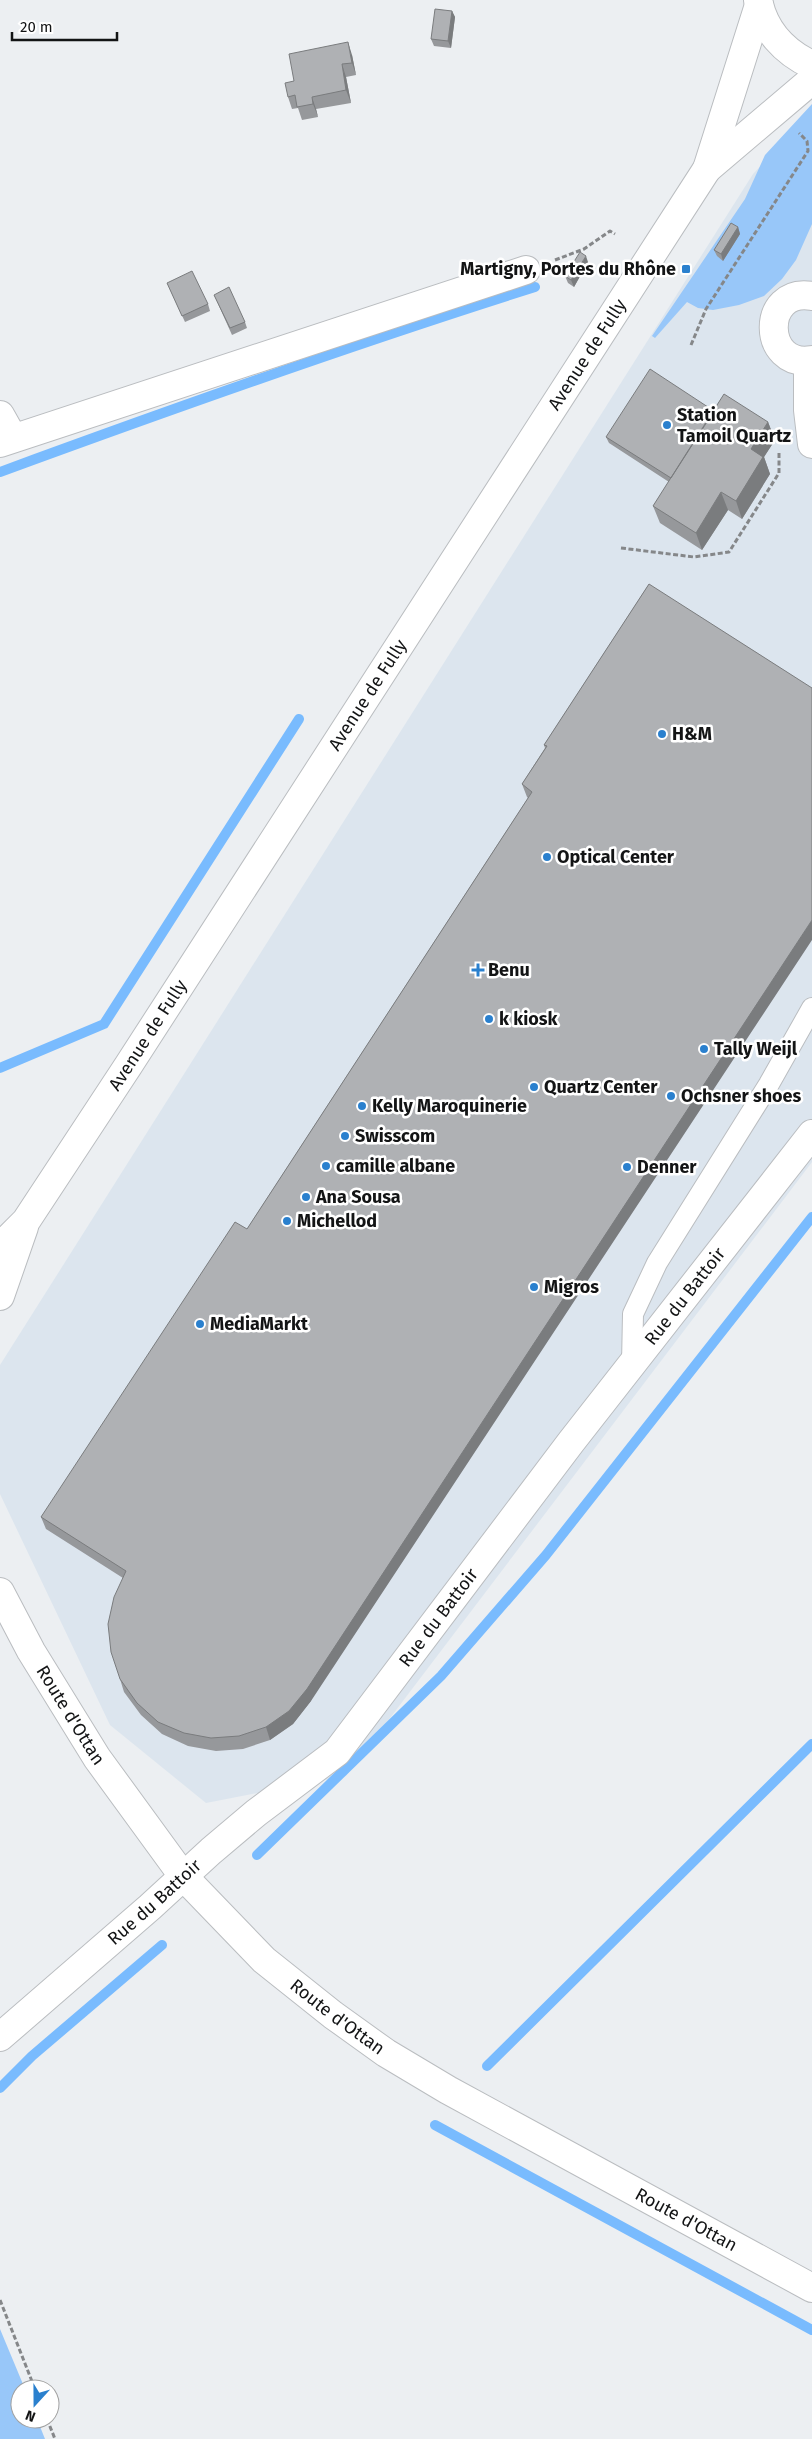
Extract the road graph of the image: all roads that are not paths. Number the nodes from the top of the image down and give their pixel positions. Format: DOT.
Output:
graph roads {
  1 [pos="758,3"];
  2 [pos="812,64"];
  3 [pos="812,80"];
  4 [pos="708,170"];
  5 [pos="526,270"];
  6 [pos="812,296"];
  7 [pos="810,360"];
  8 [pos="0,415"];
  9 [pos="7,441"];
  10 [pos="812,444"];
  11 [pos="812,1008"];
  12 [pos="812,1134"];
  13 [pos="26,1221"];
  14 [pos="0,1248"];
  15 [pos="0,1296"];
  16 [pos="632,1364"];
  17 [pos="0,1592"];
  18 [pos="183,1876"];
  19 [pos="0,2037"];
  20 [pos="812,2288"];
  1 -- 2 [label="street"];
  1 -- 4 [label="street, Avenue de Fully"];
  3 -- 4 [label="street, Avenue de Fully"];
  4 -- 13 [label="street, Avenue de Fully"];
  5 -- 9 [label="street"];
  6 -- 7 [label="street"];
  7 -- 10 [label="street"];
  8 -- 9 [label="street"];
  11 -- 16 [label="lane"];
  12 -- 16 [label="street, Rue du Battoir"];
  13 -- 14 [label="street, Avenue de Fully"];
  13 -- 15 [label="street, Avenue de Fully"];
  16 -- 18 [label="street, Rue du Battoir"];
  17 -- 18 [label="street, Route d'Ottan"];
  18 -- 19 [label="street, Rue du Battoir"];
  18 -- 20 [label="street, Route d'Ottan"];
}
